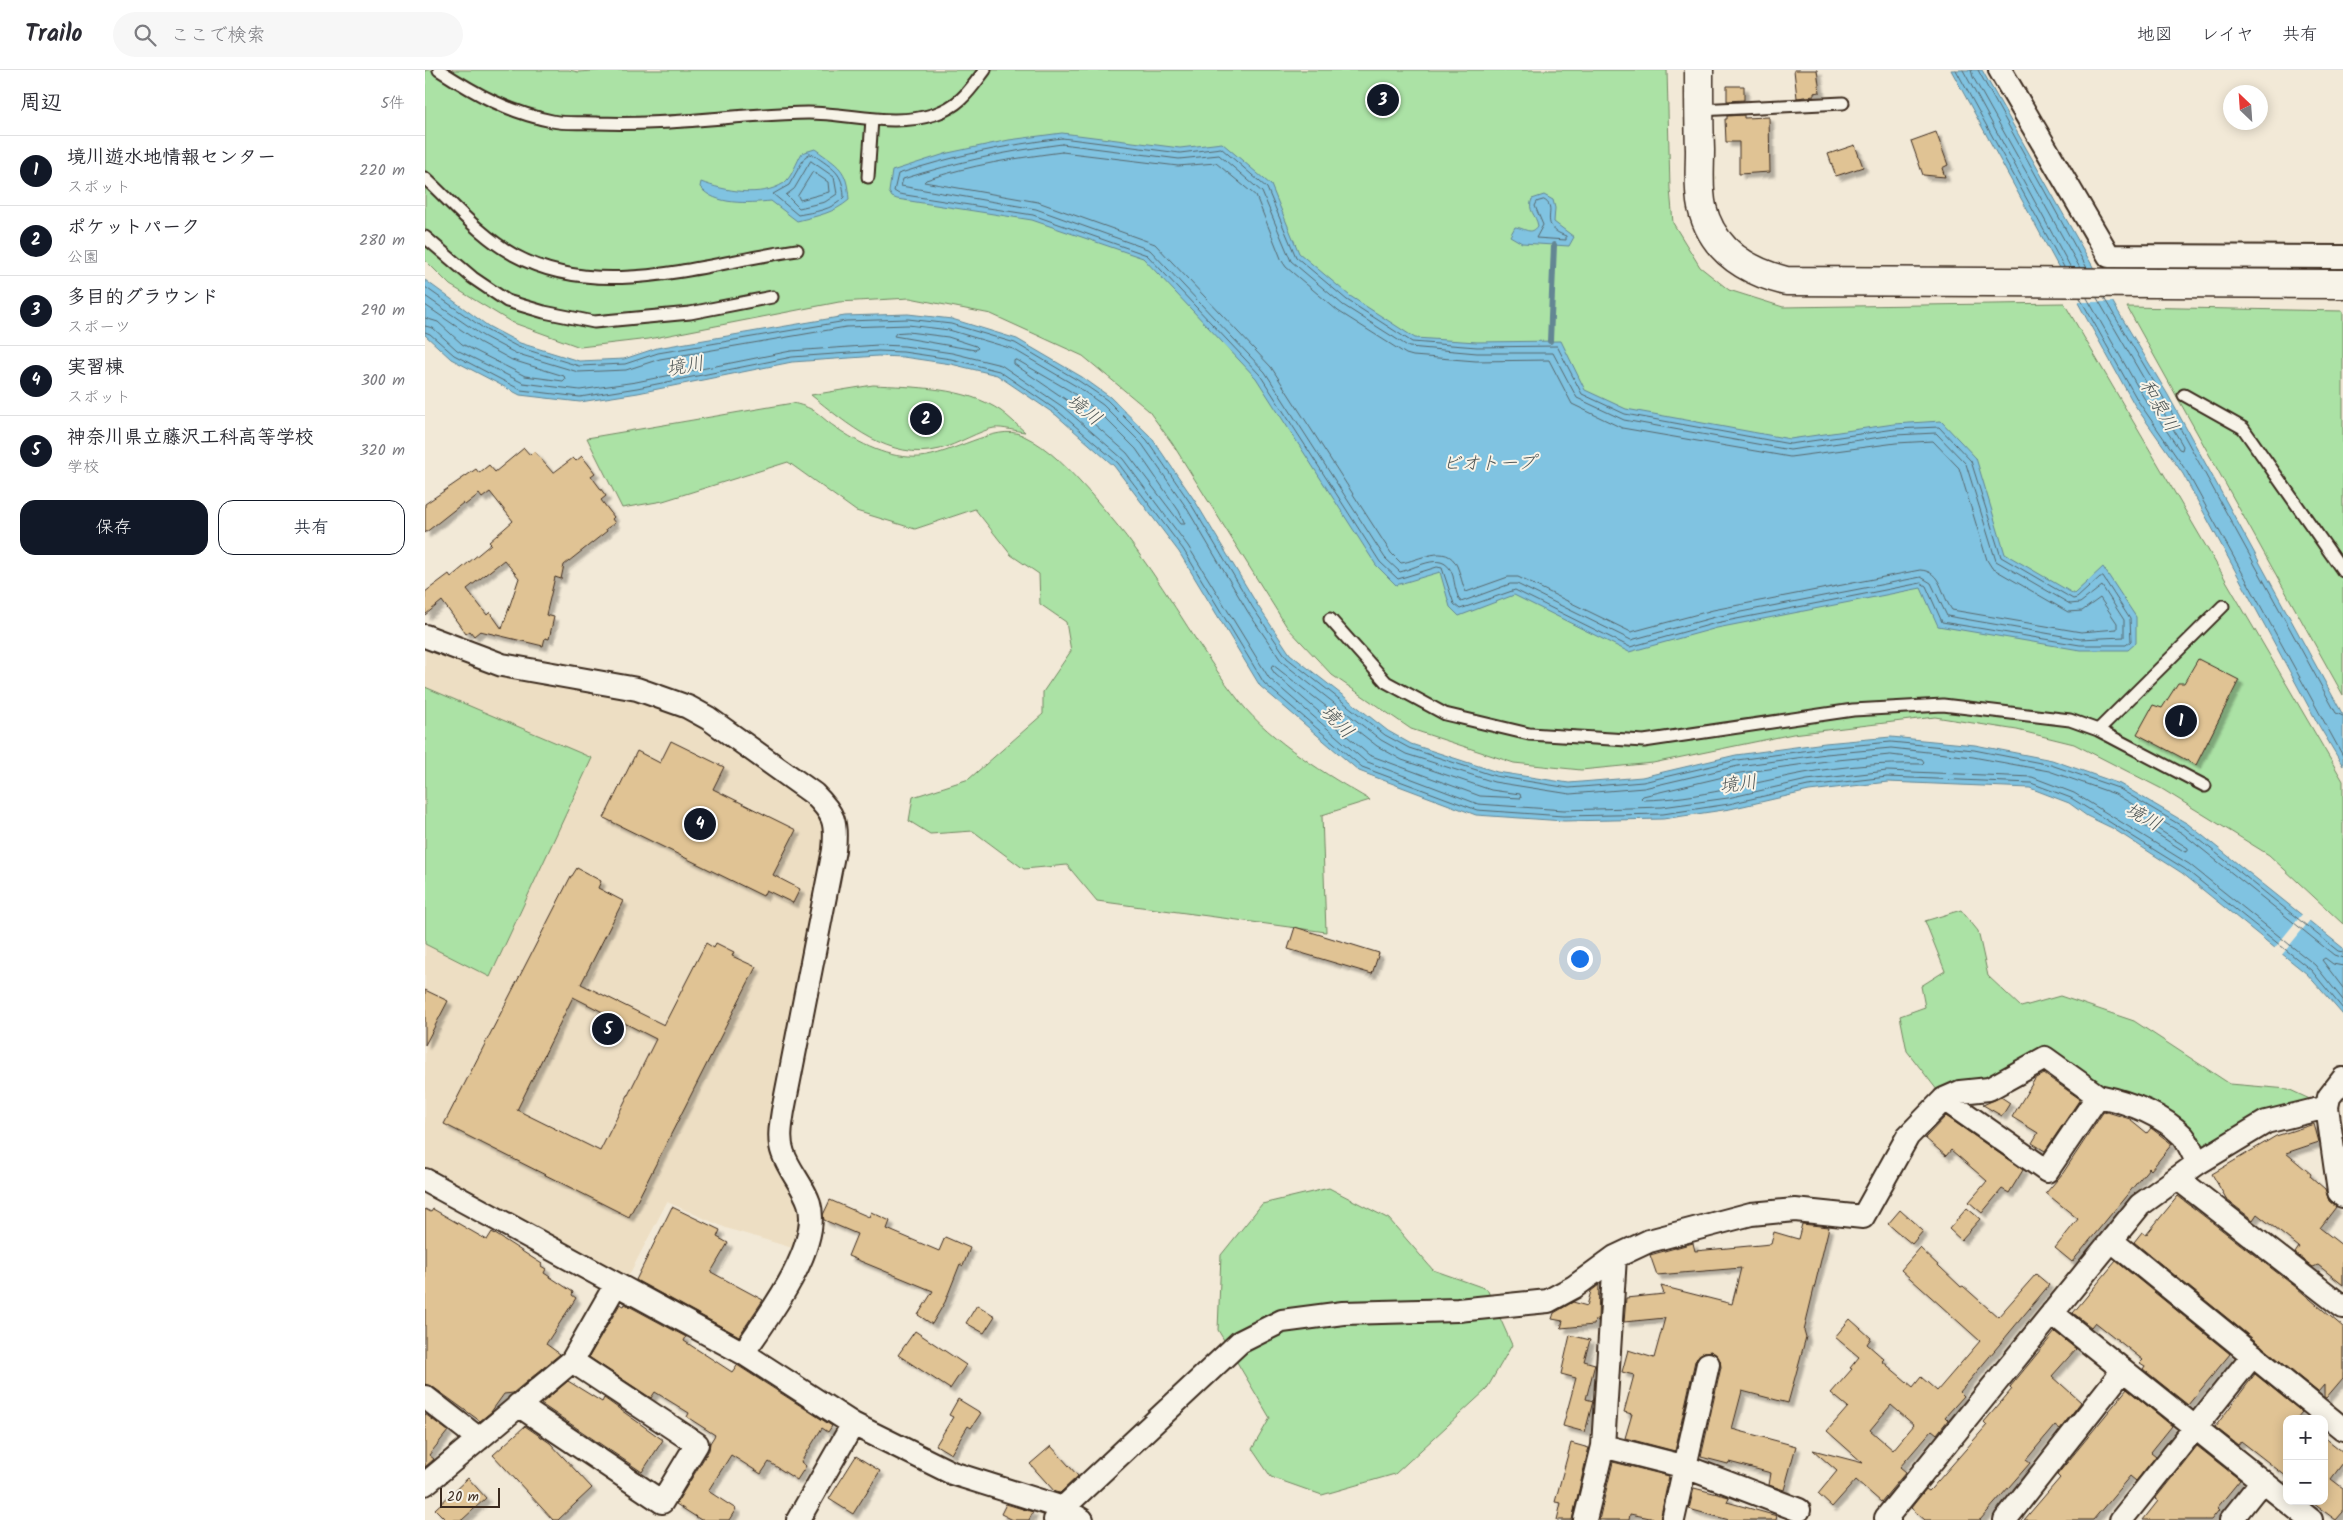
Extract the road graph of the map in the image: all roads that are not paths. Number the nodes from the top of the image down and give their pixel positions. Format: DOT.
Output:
graph roads {
  1 [pos="439,70"];
  2 [pos="985,70"];
  3 [pos="1699,70"];
  4 [pos="2000,70"];
  5 [pos="1843,103"];
  6 [pos="1699,110"];
  7 [pos="873,119"];
  8 [pos="869,177"];
  9 [pos="425,178"];
  10 [pos="425,237"];
  11 [pos="797,250"];
  12 [pos="2343,257"];
  13 [pos="2343,284"];
  14 [pos="772,297"];
  15 [pos="2184,395"];
  16 [pos="2343,571"];
  17 [pos="2223,606"];
  18 [pos="1330,619"];
  19 [pos="425,636"];
  20 [pos="2098,730"];
  21 [pos="2205,786"];
  22 [pos="2343,1079"];
  23 [pos="2098,1096"];
  24 [pos="1944,1099"];
  25 [pos="2327,1107"];
  26 [pos="2198,1163"];
  27 [pos="2177,1178"];
  28 [pos="425,1180"];
  29 [pos="2343,1196"];
  30 [pos="2112,1241"];
  31 [pos="1615,1257"];
  32 [pos="617,1284"];
  33 [pos="2343,1307"];
  34 [pos="2052,1313"];
  35 [pos="743,1353"];
  36 [pos="2253,1355"];
  37 [pos="572,1360"];
  38 [pos="1709,1364"];
  39 [pos="2123,1370"];
  40 [pos="425,1397"];
  41 [pos="519,1405"];
  42 [pos="853,1424"];
  43 [pos="2196,1426"];
  44 [pos="2343,1429"];
  45 [pos="479,1439"];
  46 [pos="1603,1446"];
  47 [pos="1686,1467"];
  48 [pos="2262,1481"];
  49 [pos="425,1484"];
  50 [pos="2283,1498"];
  51 [pos="2292,1505"];
  52 [pos="1799,1510"];
  53 [pos="1067,1516"];
  54 [pos="798,1520"];
  55 [pos="1585,1520"];
  56 [pos="1673,1520"];
  57 [pos="1889,1520"];
  58 [pos="2005,1520"];
  59 [pos="2121,1520"];
  60 [pos="2231,1520"];
  61 [pos="2311,1520"];
  1 -- 7 [label="lane"];
  2 -- 7 [label="lane"];
  3 -- 6 [label="street"];
  4 -- 12 [label="street"];
  5 -- 6 [label="lane"];
  6 -- 13 [label="street"];
  7 -- 8 [label="lane"];
  9 -- 11 [label="lane"];
  10 -- 14 [label="lane"];
  15 -- 16 [label="lane"];
  17 -- 20 [label="lane"];
  18 -- 20 [label="lane"];
  19 -- 35 [label="street"];
  20 -- 21 [label="lane"];
  22 -- 25 [label="street"];
  23 -- 24 [label="street"];
  23 -- 24 [label="street"];
  23 -- 26 [label="street"];
  24 -- 31 [label="street"];
  25 -- 26 [label="street"];
  25 -- 29 [label="street"];
  26 -- 27 [label="street"];
  27 -- 30 [label="street"];
  27 -- 33 [label="street"];
  28 -- 32 [label="street"];
  30 -- 34 [label="street"];
  30 -- 36 [label="street"];
  31 -- 46 [label="street"];
  31 -- 53 [label="street"];
  32 -- 35 [label="street"];
  32 -- 37 [label="street"];
  34 -- 39 [label="street"];
  34 -- 57 [label="street"];
  35 -- 42 [label="street"];
  36 -- 43 [label="street"];
  36 -- 44 [label="street"];
  37 -- 41 [label="street"];
  37 -- 41 [label="street"];
  38 -- 47 [label="street"];
  39 -- 43 [label="street"];
  39 -- 58 [label="street"];
  40 -- 45 [label="street"];
  41 -- 45 [label="street"];
  42 -- 53 [label="street"];
  42 -- 54 [label="street"];
  43 -- 48 [label="street"];
  43 -- 59 [label="street"];
  45 -- 49 [label="street"];
  46 -- 47 [label="street"];
  46 -- 55 [label="street"];
  47 -- 52 [label="street"];
  47 -- 56 [label="street"];
  48 -- 50 [label="street"];
  48 -- 60 [label="street"];
  51 -- 61 [label="street"];
}
